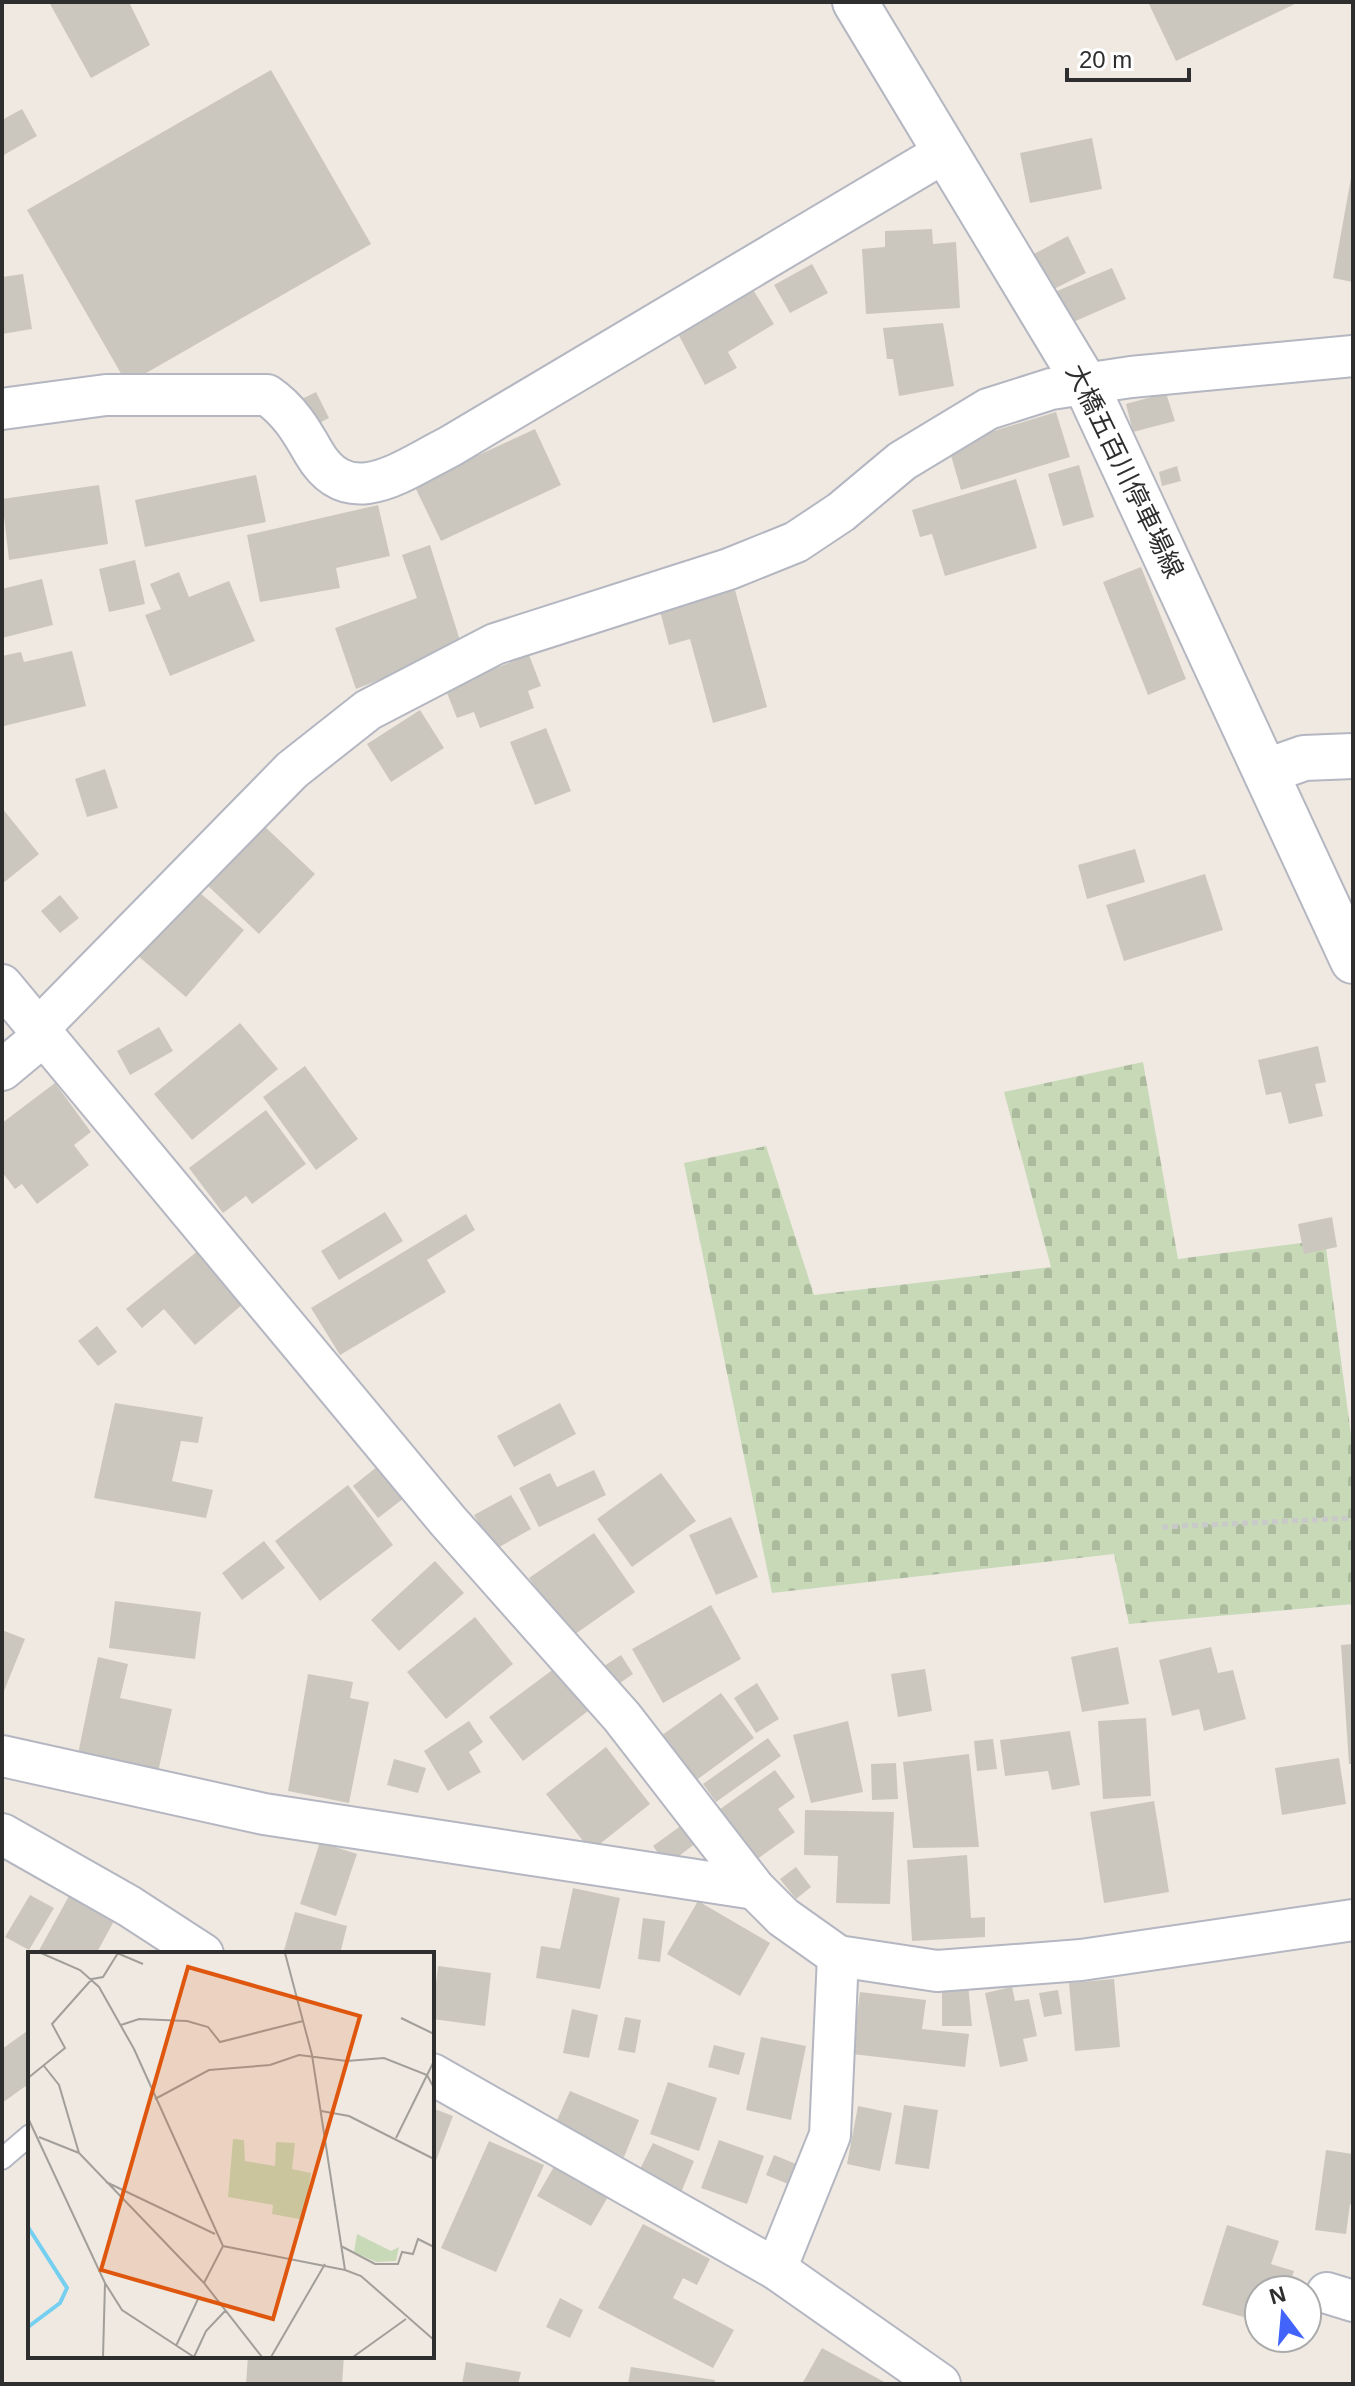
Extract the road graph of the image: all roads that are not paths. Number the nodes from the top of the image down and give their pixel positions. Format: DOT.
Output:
graph roads {
  1 [pos="855,2"];
  2 [pos="945,152"];
  3 [pos="1353,356"];
  4 [pos="1086,385"];
  5 [pos="2,409"];
  6 [pos="1353,756"];
  7 [pos="1267,771"];
  8 [pos="1353,961"];
  9 [pos="2,985"];
  10 [pos="40,1032"];
  11 [pos="2,1070"];
  12 [pos="2,1756"];
  13 [pos="2,1834"];
  14 [pos="755,1889"];
  15 [pos="1353,1920"];
  16 [pos="200,1952"];
  17 [pos="838,1956"];
  18 [pos="434,2075"];
  19 [pos="28,2137"];
  20 [pos="2,2159"];
  21 [pos="776,2269"];
  22 [pos="940,2384"];
  1 -- 2 [label="main road, 大橋五百川停車場線"];
  2 -- 4 [label="main road, 大橋五百川停車場線"];
  2 -- 5 [label="street"];
  3 -- 4 [label="street"];
  4 -- 7 [label="main road, 大橋五百川停車場線"];
  4 -- 10 [label="street"];
  6 -- 7 [label="main road"];
  7 -- 8 [label="main road, 大橋五百川停車場線"];
  9 -- 10 [label="street"];
  10 -- 11 [label="street"];
  10 -- 14 [label="street"];
  12 -- 14 [label="street"];
  13 -- 16 [label="street"];
  14 -- 17 [label="street"];
  15 -- 17 [label="street"];
  17 -- 21 [label="street"];
  18 -- 21 [label="street"];
  19 -- 20 [label="lane"];
  21 -- 22 [label="street"];
}
